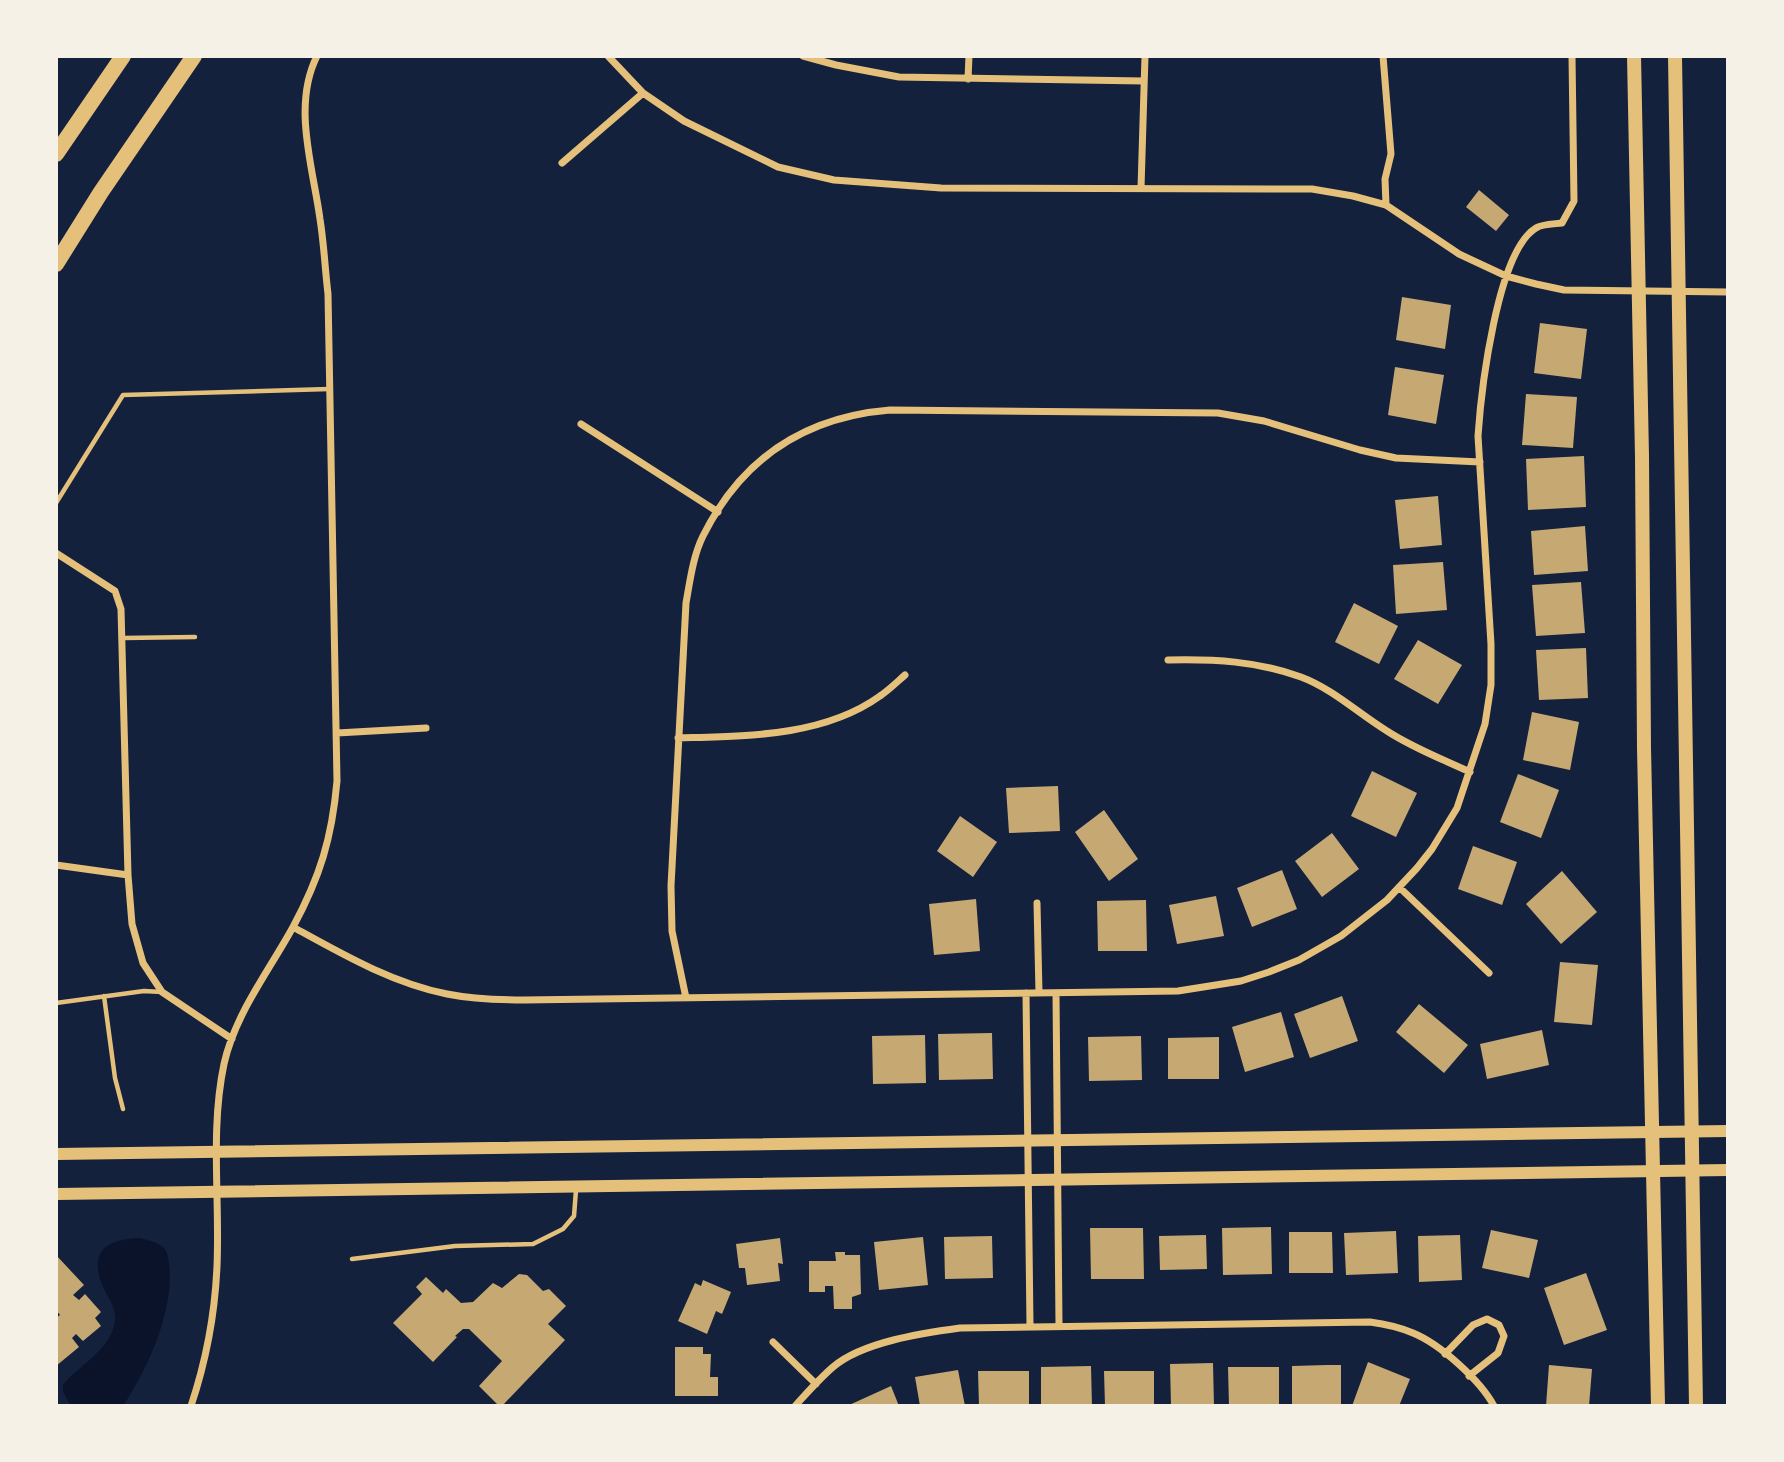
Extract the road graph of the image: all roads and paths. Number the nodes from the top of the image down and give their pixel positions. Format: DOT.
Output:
graph roads {
  1 [pos="123,56"];
  2 [pos="194,56"];
  3 [pos="317,56"];
  4 [pos="608,56"];
  5 [pos="803,56"];
  6 [pos="969,56"];
  7 [pos="1144,56"];
  8 [pos="1383,56"];
  9 [pos="1572,56"];
  10 [pos="1634,56"];
  11 [pos="1675,56"];
  12 [pos="968,79"];
  13 [pos="1144,81"];
  14 [pos="643,93"];
  15 [pos="56,154"];
  16 [pos="562,163"];
  17 [pos="1140,188"];
  18 [pos="1386,205"];
  19 [pos="56,264"];
  20 [pos="1506,276"];
  21 [pos="1639,292"];
  22 [pos="1728,292"];
  23 [pos="1679,293"];
  24 [pos="330,389"];
  25 [pos="581,424"];
  26 [pos="1480,462"];
  27 [pos="56,503"];
  28 [pos="718,512"];
  29 [pos="56,553"];
  30 [pos="195,637"];
  31 [pos="122,638"];
  32 [pos="1168,660"];
  33 [pos="905,676"];
  34 [pos="426,728"];
  35 [pos="337,733"];
  36 [pos="678,738"];
  37 [pos="1470,772"];
  38 [pos="56,865"];
  39 [pos="128,875"];
  40 [pos="1399,887"];
  41 [pos="1037,903"];
  42 [pos="293,927"];
  43 [pos="1489,973"];
  44 [pos="162,992"];
  45 [pos="1026,993"];
  46 [pos="1039,993"];
  47 [pos="1056,993"];
  48 [pos="104,996"];
  49 [pos="686,998"];
  50 [pos="56,1003"];
  51 [pos="232,1039"];
  52 [pos="123,1109"];
  53 [pos="1728,1131"];
  54 [pos="1652,1132"];
  55 [pos="1691,1132"];
  56 [pos="1028,1140"];
  57 [pos="1058,1140"];
  58 [pos="217,1151"];
  59 [pos="56,1154"];
  60 [pos="1692,1170"];
  61 [pos="1728,1170"];
  62 [pos="1653,1171"];
  63 [pos="1028,1179"];
  64 [pos="1058,1179"];
  65 [pos="576,1185"];
  66 [pos="217,1191"];
  67 [pos="56,1194"];
  68 [pos="352,1259"];
  69 [pos="1059,1325"];
  70 [pos="1030,1326"];
  71 [pos="773,1342"];
  72 [pos="1445,1354"];
  73 [pos="1469,1376"];
  74 [pos="816,1384"];
  75 [pos="191,1406"];
  76 [pos="795,1406"];
  77 [pos="1494,1406"];
  78 [pos="1658,1406"];
  79 [pos="1696,1406"];
  1 -- 15 [label="highway"];
  2 -- 19 [label="highway"];
  3 -- 24 [label="street"];
  4 -- 14 [label="street"];
  5 -- 12 [label="street"];
  6 -- 12 [label="street"];
  7 -- 13 [label="street"];
  8 -- 18 [label="street"];
  9 -- 20 [label="street"];
  10 -- 21 [label="main road"];
  11 -- 23 [label="main road"];
  12 -- 13 [label="street"];
  13 -- 17 [label="street"];
  14 -- 16 [label="street"];
  14 -- 17 [label="street"];
  17 -- 18 [label="street"];
  18 -- 20 [label="street"];
  20 -- 21 [label="street"];
  20 -- 26 [label="street"];
  21 -- 23 [label="street"];
  21 -- 54 [label="main road"];
  22 -- 23 [label="street"];
  23 -- 55 [label="main road"];
  24 -- 27 [label="lane"];
  24 -- 35 [label="street"];
  25 -- 28 [label="street"];
  26 -- 28 [label="street"];
  26 -- 37 [label="street"];
  28 -- 36 [label="street"];
  29 -- 31 [label="street"];
  30 -- 31 [label="lane"];
  31 -- 39 [label="street"];
  32 -- 37 [label="street"];
  33 -- 36 [label="street"];
  34 -- 35 [label="street"];
  35 -- 42 [label="street"];
  36 -- 49 [label="street"];
  37 -- 40 [label="street"];
  38 -- 39 [label="street"];
  39 -- 44 [label="street"];
  40 -- 43 [label="street"];
  40 -- 47 [label="street"];
  41 -- 46 [label="street"];
  42 -- 49 [label="street"];
  42 -- 51 [label="street"];
  44 -- 48 [label="lane"];
  44 -- 51 [label="street"];
  45 -- 46 [label="street"];
  45 -- 49 [label="street"];
  45 -- 56 [label="street"];
  46 -- 47 [label="street"];
  47 -- 57 [label="street"];
  48 -- 50 [label="lane"];
  48 -- 52 [label="lane"];
  51 -- 58 [label="street"];
  53 -- 55 [label="main road"];
  54 -- 55 [label="main road"];
  54 -- 57 [label="main road"];
  54 -- 62 [label="main road"];
  55 -- 60 [label="main road"];
  56 -- 57 [label="main road"];
  56 -- 58 [label="main road"];
  56 -- 63 [label="street"];
  57 -- 64 [label="street"];
  58 -- 59 [label="main road"];
  58 -- 66 [label="street"];
  60 -- 61 [label="main road"];
  60 -- 62 [label="main road"];
  60 -- 79 [label="main road"];
  62 -- 64 [label="main road"];
  62 -- 78 [label="main road"];
  63 -- 64 [label="main road"];
  63 -- 65 [label="main road"];
  63 -- 70 [label="street"];
  64 -- 69 [label="street"];
  65 -- 66 [label="main road"];
  65 -- 68 [label="lane"];
  66 -- 67 [label="main road"];
  66 -- 75 [label="street"];
  69 -- 70 [label="street"];
  69 -- 72 [label="street"];
  70 -- 74 [label="street"];
  71 -- 74 [label="street"];
  72 -- 73 [label="street"];
  72 -- 73 [label="street"];
  73 -- 77 [label="street"];
  74 -- 76 [label="street"];
}
